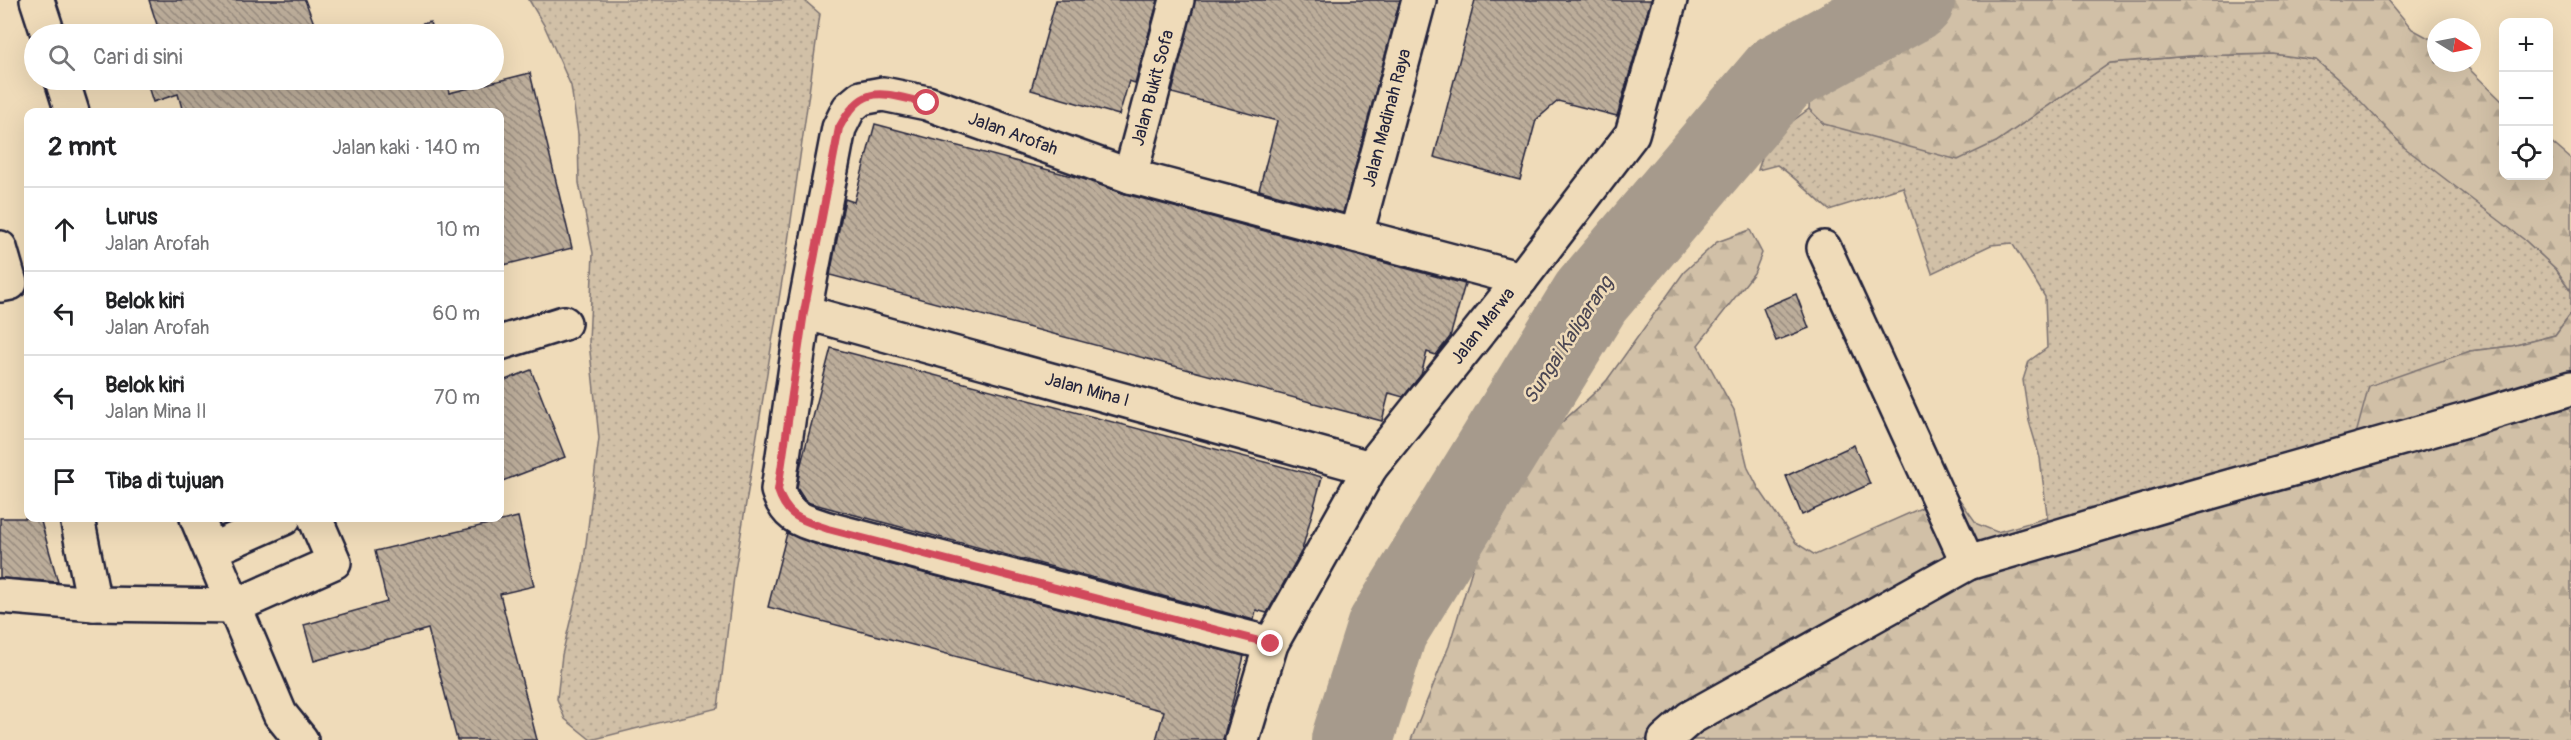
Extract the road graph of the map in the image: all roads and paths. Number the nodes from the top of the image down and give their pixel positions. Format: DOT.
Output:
graph roads {
  1 [pos="37,0"];
  2 [pos="1177,0"];
  3 [pos="1419,0"];
  4 [pos="1670,0"];
  5 [pos="45,24"];
  6 [pos="65,90"];
  7 [pos="71,108"];
  8 [pos="1130,176"];
  9 [pos="1356,235"];
  10 [pos="0,248"];
  11 [pos="1824,248"];
  12 [pos="1521,279"];
  13 [pos="0,285"];
  14 [pos="804,312"];
  15 [pos="564,323"];
  16 [pos="504,342"];
  17 [pos="2571,388"];
  18 [pos="1370,468"];
  19 [pos="78,522"];
  20 [pos="199,522"];
  21 [pos="275,522"];
  22 [pos="317,522"];
  23 [pos="211,550"];
  24 [pos="1968,563"];
  25 [pos="0,596"];
  26 [pos="94,604"];
  27 [pos="235,606"];
  28 [pos="1271,644"];
  29 [pos="301,740"];
  30 [pos="1242,740"];
  31 [pos="1665,740"];
  1 -- 5 [label="street"];
  2 -- 8 [label="street, Jalan Bukit Sofa"];
  3 -- 9 [label="street, Jalan Madinah Raya"];
  4 -- 12 [label="street, Jalan Marwa"];
  6 -- 7 [label="street"];
  8 -- 9 [label="street, Jalan Arofah"];
  8 -- 14 [label="street, Jalan Arofah"];
  9 -- 12 [label="street, Jalan Arofah"];
  10 -- 13 [label="street"];
  11 -- 24 [label="street"];
  12 -- 18 [label="street, Jalan Marwa"];
  14 -- 18 [label="street, Jalan Mina I"];
  14 -- 28 [label="street, Jalan Arofah"];
  15 -- 16 [label="street"];
  17 -- 24 [label="street"];
  18 -- 28 [label="street, Jalan Marwa"];
  19 -- 26 [label="street"];
  20 -- 23 [label="street"];
  21 -- 23 [label="street"];
  22 -- 27 [label="street"];
  23 -- 27 [label="street"];
  24 -- 31 [label="street"];
  25 -- 26 [label="street"];
  26 -- 27 [label="street"];
  27 -- 29 [label="street"];
  28 -- 30 [label="street, Jalan Marwa"];
}
